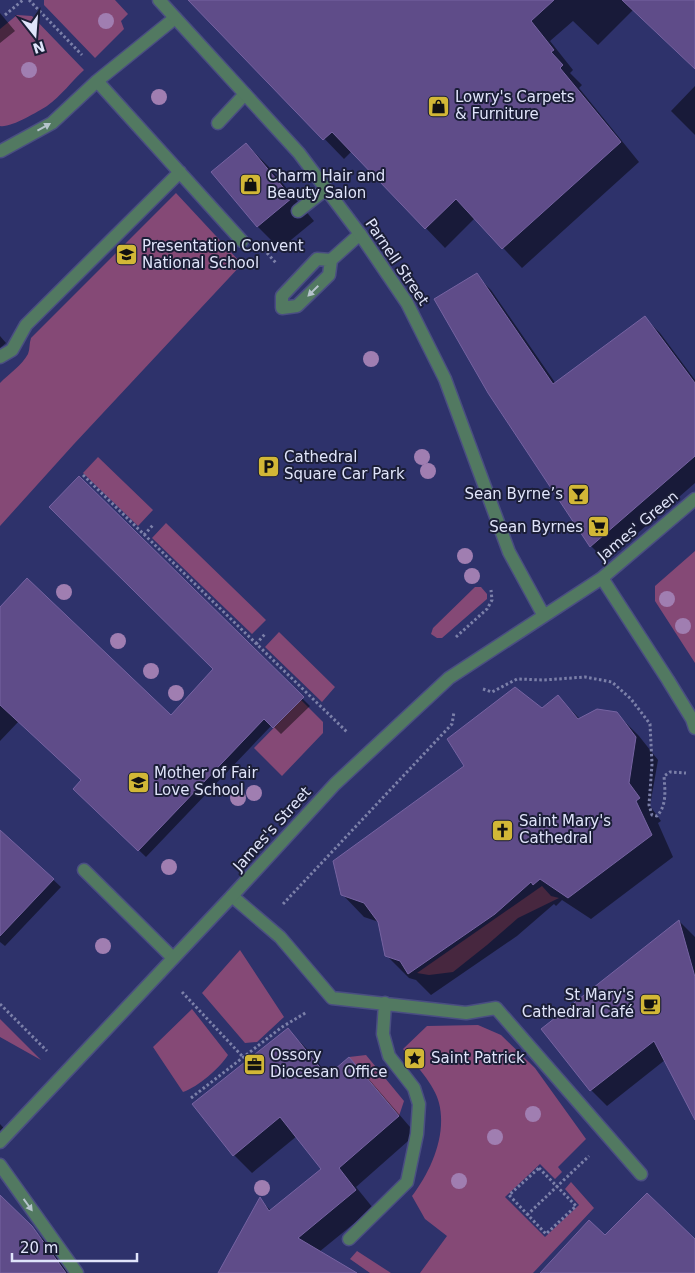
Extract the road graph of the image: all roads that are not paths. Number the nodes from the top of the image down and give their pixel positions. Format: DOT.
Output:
graph roads {
  1 [pos="158,0"];
  2 [pos="176,18"];
  3 [pos="97,81"];
  4 [pos="245,94"];
  5 [pos="218,123"];
  6 [pos="1,151"];
  7 [pos="180,172"];
  8 [pos="326,189"];
  9 [pos="298,211"];
  10 [pos="360,234"];
  11 [pos="242,241"];
  12 [pos="330,260"];
  13 [pos="0,358"];
  14 [pos="695,499"];
  15 [pos="602,578"];
  16 [pos="544,616"];
  17 [pos="695,728"];
  18 [pos="84,870"];
  19 [pos="232,896"];
  20 [pos="174,958"];
  21 [pos="385,1003"];
  22 [pos="0,1142"];
  23 [pos="0,1165"];
  24 [pos="640,1174"];
  25 [pos="349,1239"];
  26 [pos="77,1273"];
  1 -- 2 [label="street, Parnell Street"];
  2 -- 3 [label="street"];
  2 -- 4 [label="street, Parnell Street"];
  6 -- 3 [label="street, one-way"];
  3 -- 7 [label="street"];
  4 -- 5 [label="street"];
  4 -- 8 [label="street, Parnell Street"];
  7 -- 11 [label="street"];
  7 -- 13 [label="street"];
  8 -- 9 [label="street"];
  8 -- 10 [label="street, Parnell Street"];
  10 -- 12 [label="street"];
  10 -- 16 [label="street, Parnell Street"];
  14 -- 15 [label="street, James' Green"];
  15 -- 16 [label="street, James's Street"];
  15 -- 17 [label="street"];
  16 -- 19 [label="street, James's Street"];
  18 -- 20 [label="street"];
  19 -- 20 [label="street, James's Street"];
  19 -- 21 [label="street"];
  20 -- 22 [label="street, James's Street"];
  21 -- 24 [label="street"];
  21 -- 25 [label="street"];
  23 -- 26 [label="street, one-way"];
}
